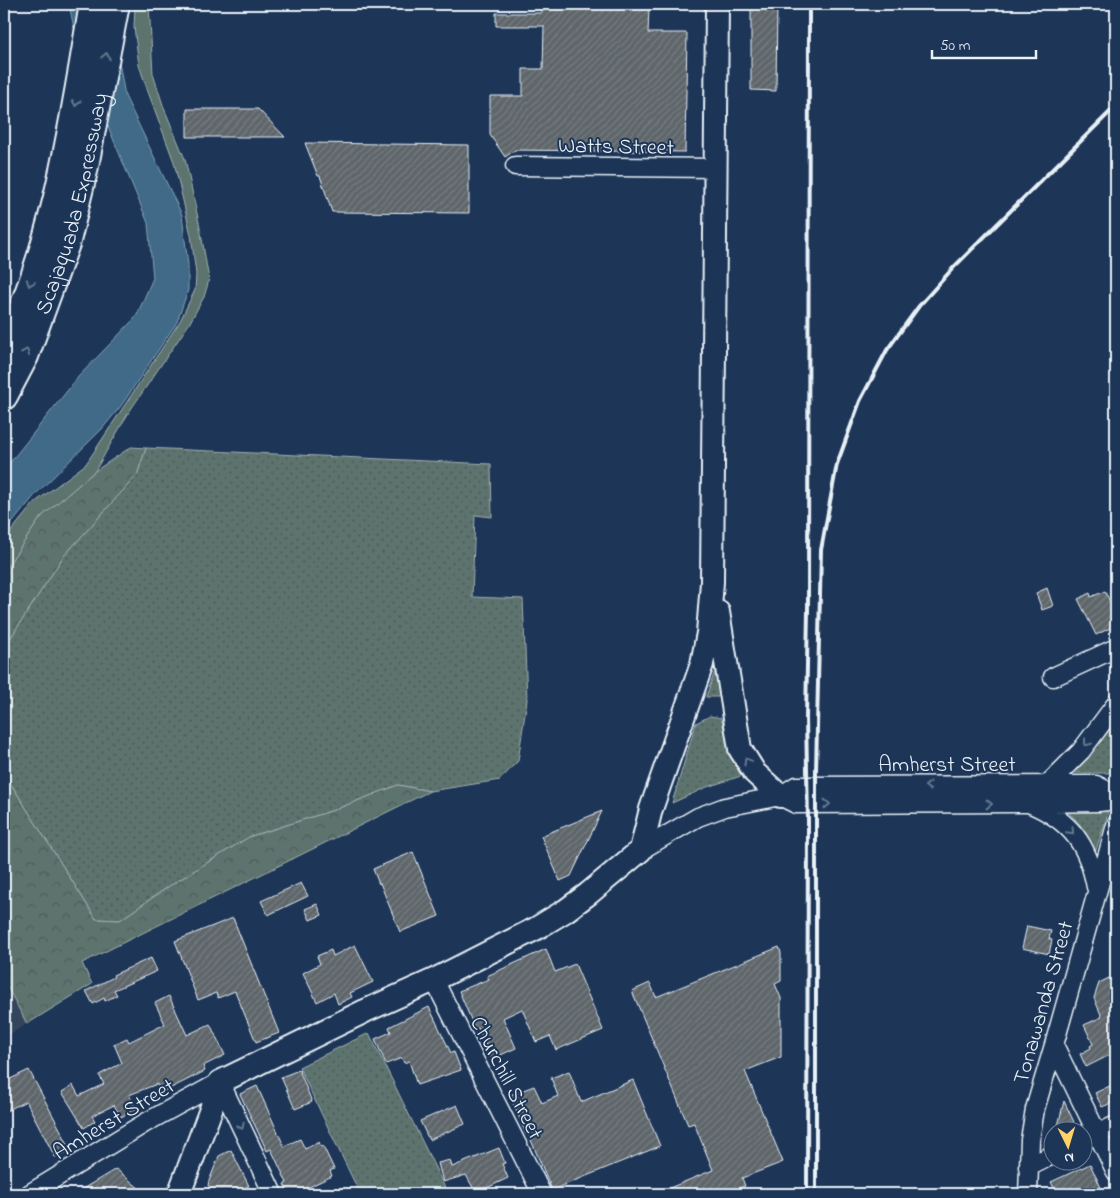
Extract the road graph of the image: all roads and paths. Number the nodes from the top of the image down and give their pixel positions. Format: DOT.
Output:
graph roads {
  1 [pos="93,4"];
  2 [pos="116,4"];
  3 [pos="717,4"];
  4 [pos="515,166"];
  5 [pos="716,168"];
  6 [pos="57,239"];
  7 [pos="4,350"];
  8 [pos="4,396"];
  9 [pos="712,582"];
  10 [pos="1116,648"];
  11 [pos="1053,677"];
  12 [pos="1116,704"];
  13 [pos="1047,785"];
  14 [pos="1116,795"];
  15 [pos="780,796"];
  16 [pos="1116,800"];
  17 [pos="1031,803"];
  18 [pos="1116,825"];
  19 [pos="641,850"];
  20 [pos="1097,890"];
  21 [pos="434,980"];
  22 [pos="1054,1045"];
  23 [pos="220,1082"];
  24 [pos="1083,1120"];
  25 [pos="1116,1125"];
  26 [pos="1092,1136"];
  27 [pos="1092,1140"];
  28 [pos="1042,1160"];
  29 [pos="1028,1167"];
  30 [pos="1116,1172"];
  31 [pos="29,1194"];
  32 [pos="179,1194"];
  33 [pos="273,1194"];
  34 [pos="542,1194"];
  35 [pos="1028,1194"];
  1 -- 6 [label="highway, Scajaquada Expressway, one-way"];
  6 -- 2 [label="highway, Scajaquada Expressway, one-way"];
  3 -- 5 [label="main road"];
  4 -- 5 [label="street, Watts Street"];
  5 -- 9 [label="main road"];
  6 -- 7 [label="highway, Scajaquada Expressway, one-way"];
  8 -- 6 [label="highway, Scajaquada Expressway, one-way"];
  15 -- 9 [label="main road, one-way"];
  9 -- 19 [label="main road"];
  10 -- 11 [label="street"];
  12 -- 13 [label="street, one-way"];
  13 -- 14 [label="street, Amherst Street"];
  13 -- 15 [label="street, Amherst Street, one-way"];
  15 -- 17 [label="street, Amherst Street, one-way"];
  15 -- 19 [label="street, Amherst Street"];
  16 -- 17 [label="street, Amherst Street"];
  17 -- 20 [label="street, one-way"];
  18 -- 20 [label="street, Tonawanda Street"];
  19 -- 21 [label="main road"];
  20 -- 22 [label="street, Tonawanda Street"];
  21 -- 23 [label="main road"];
  21 -- 34 [label="street, Churchill Street"];
  22 -- 24 [label="street"];
  22 -- 29 [label="street, Tonawanda Street"];
  23 -- 31 [label="street, Amherst Street"];
  23 -- 32 [label="main road"];
  23 -- 33 [label="street, one-way"];
  25 -- 26 [label="street"];
  27 -- 30 [label="street"];
  28 -- 29 [label="street"];
  29 -- 35 [label="street, Tonawanda Street"];
}
